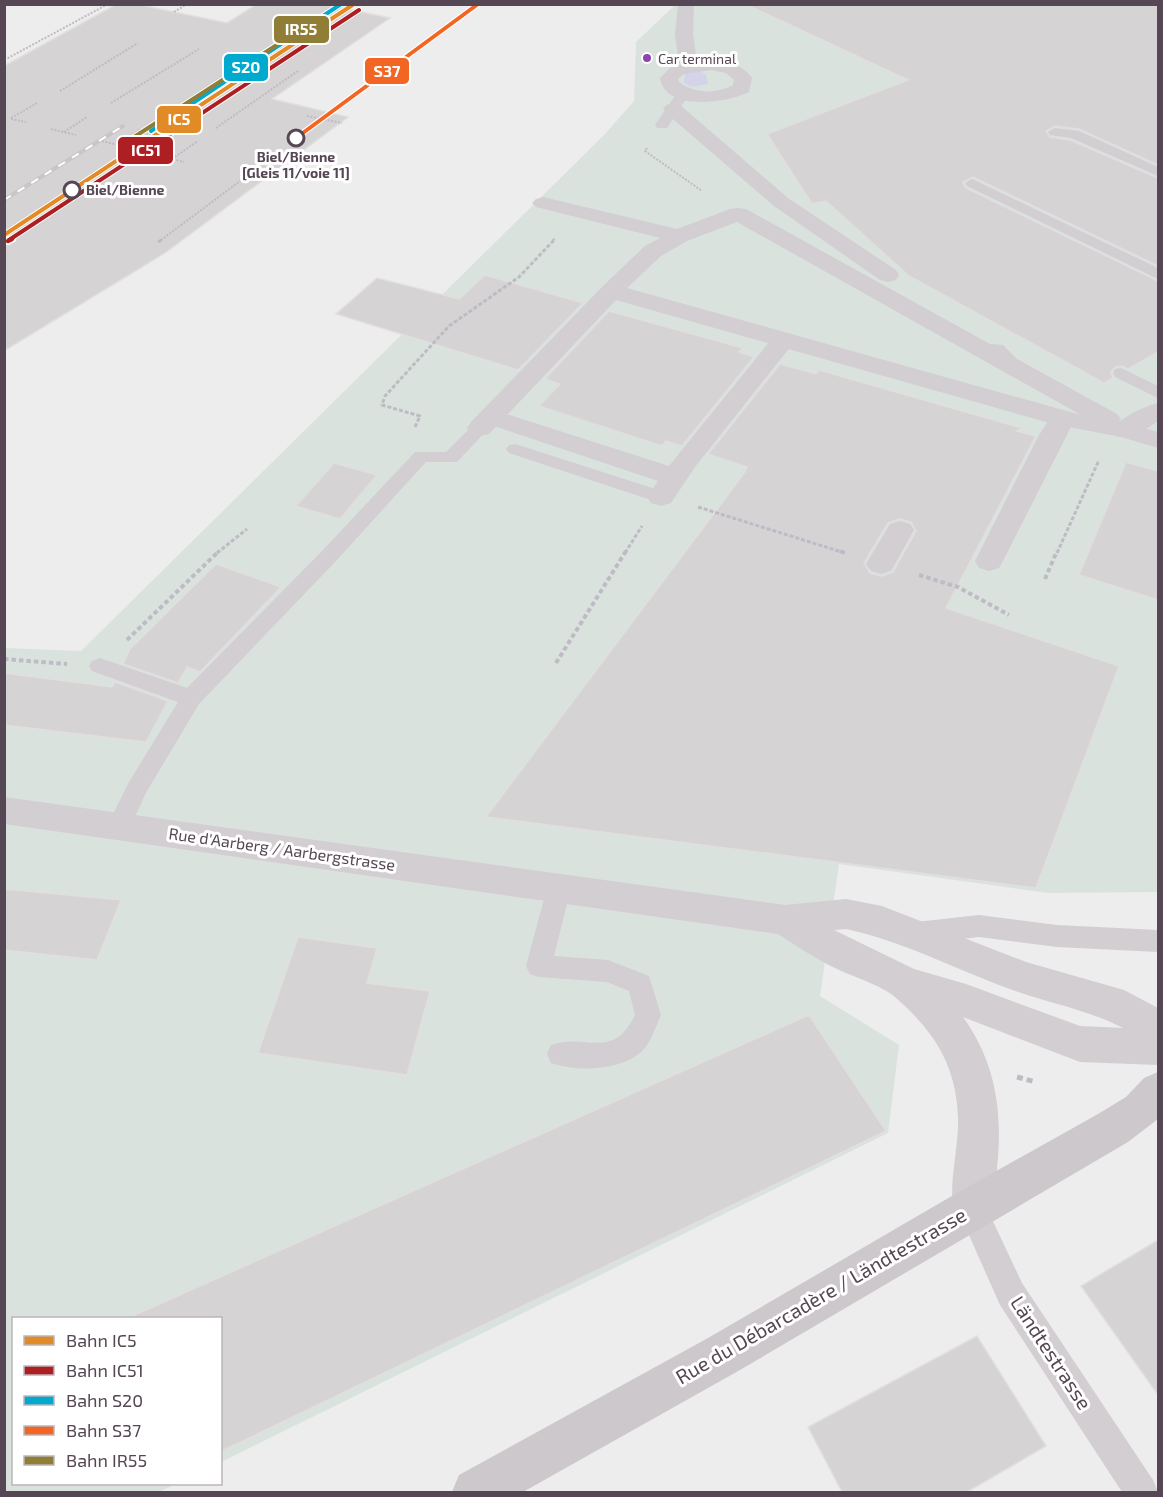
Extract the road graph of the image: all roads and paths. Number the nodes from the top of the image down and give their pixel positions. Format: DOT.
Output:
graph roads {
  1 [pos="108,4"];
  2 [pos="187,4"];
  3 [pos="686,4"];
  4 [pos="174,12"];
  5 [pos="138,43"];
  6 [pos="199,49"];
  7 [pos="4,58"];
  8 [pos="248,60"];
  9 [pos="689,66"];
  10 [pos="298,71"];
  11 [pos="60,91"];
  12 [pos="37,103"];
  13 [pos="111,103"];
  14 [pos="673,109"];
  15 [pos="164,116"];
  16 [pos="307,116"];
  17 [pos="87,117"];
  18 [pos="325,119"];
  19 [pos="26,122"];
  20 [pos="342,123"];
  21 [pos="216,128"];
  22 [pos="51,129"];
  23 [pos="141,129"];
  24 [pos="64,132"];
  25 [pos="1056,132"];
  26 [pos="76,135"];
  27 [pos="303,135"];
  28 [pos="102,141"];
  29 [pos="198,141"];
  30 [pos="117,145"];
  31 [pos="130,148"];
  32 [pos="156,155"];
  33 [pos="272,158"];
  34 [pos="172,159"];
  35 [pos="184,162"];
  36 [pos="1158,172"];
  37 [pos="972,183"];
  38 [pos="543,202"];
  39 [pos="580,212"];
  40 [pos="738,214"];
  41 [pos="680,236"];
  42 [pos="158,242"];
  43 [pos="1140,248"];
  44 [pos="1158,265"];
  45 [pos="1158,274"];
  46 [pos="610,291"];
  47 [pos="783,341"];
  48 [pos="1008,364"];
  49 [pos="1121,373"];
  50 [pos="1158,393"];
  51 [pos="1158,411"];
  52 [pos="1062,419"];
  53 [pos="486,422"];
  54 [pos="1125,430"];
  55 [pos="1158,440"];
  56 [pos="515,449"];
  57 [pos="421,456"];
  58 [pos="667,487"];
  59 [pos="247,529"];
  60 [pos="900,530"];
  61 [pos="989,561"];
  62 [pos="881,564"];
  63 [pos="1045,579"];
  64 [pos="1009,615"];
  65 [pos="4,659"];
  66 [pos="556,663"];
  67 [pos="100,666"];
  68 [pos="191,698"];
  69 [pos="4,810"];
  70 [pos="119,826"];
  71 [pos="559,888"];
  72 [pos="785,920"];
  73 [pos="916,933"];
  74 [pos="1158,941"];
  75 [pos="907,984"];
  76 [pos="1158,1028"];
  77 [pos="1158,1047"];
  78 [pos="561,1054"];
  79 [pos="1008,1074"];
  80 [pos="1036,1082"];
  81 [pos="1158,1091"];
  82 [pos="972,1208"];
  83 [pos="476,1492"];
  84 [pos="1141,1492"];
  1 -- 7 [label="path"];
  2 -- 4 [label="path"];
  3 -- 9 [label="street"];
  5 -- 11 [label="path"];
  6 -- 13 [label="path"];
  8 -- 15 [label="path"];
  9 -- 14 [label="street"];
  9 -- 14 [label="street"];
  10 -- 21 [label="path"];
  12 -- 19 [label="path"];
  14 -- 40 [label="path"];
  14 -- 48 [label="street"];
  16 -- 18 [label="path"];
  17 -- 24 [label="path"];
  18 -- 20 [label="path"];
  18 -- 27 [label="path"];
  22 -- 24 [label="path"];
  23 -- 30 [label="path"];
  24 -- 26 [label="path"];
  25 -- 36 [label="lane"];
  28 -- 30 [label="path"];
  29 -- 34 [label="path"];
  30 -- 31 [label="path"];
  32 -- 34 [label="path"];
  33 -- 42 [label="path"];
  34 -- 35 [label="path"];
  37 -- 45 [label="lane"];
  38 -- 39 [label="street"];
  39 -- 41 [label="street"];
  39 -- 57 [label="path"];
  40 -- 41 [label="street"];
  40 -- 48 [label="street"];
  41 -- 46 [label="street"];
  43 -- 44 [label="lane"];
  46 -- 47 [label="street"];
  46 -- 53 [label="street"];
  47 -- 52 [label="street"];
  47 -- 58 [label="street"];
  48 -- 54 [label="street"];
  49 -- 50 [label="lane"];
  51 -- 54 [label="street"];
  52 -- 54 [label="street"];
  52 -- 61 [label="street"];
  53 -- 57 [label="lane"];
  53 -- 58 [label="street"];
  54 -- 55 [label="street"];
  54 -- 63 [label="path"];
  56 -- 58 [label="lane"];
  57 -- 68 [label="lane"];
  58 -- 62 [label="path"];
  58 -- 66 [label="path"];
  59 -- 67 [label="path"];
  60 -- 62 [label="street"];
  62 -- 64 [label="path"];
  65 -- 67 [label="path"];
  67 -- 68 [label="lane"];
  68 -- 70 [label="lane"];
  69 -- 70 [label="street, Rue d'Aarberg / Aarbergstrasse"];
  70 -- 71 [label="street, Rue d'Aarberg / Aarbergstrasse"];
  71 -- 72 [label="street, Rue d'Aarberg / Aarbergstrasse"];
  71 -- 78 [label="lane"];
  72 -- 73 [label="street, Rue d'Aarberg / Aarbergstrasse"];
  72 -- 75 [label="street, Rue d'Aarberg / Aarbergstrasse"];
  73 -- 74 [label="lane, Rue d'Aarberg / Aarbergstrasse"];
  73 -- 76 [label="street, Rue d'Aarberg / Aarbergstrasse"];
  75 -- 77 [label="street, Rue d'Aarberg / Aarbergstrasse"];
  75 -- 82 [label="street, Rue d'Aarberg / Aarbergstrasse"];
  79 -- 80 [label="path"];
  81 -- 82 [label="main road, Rue du Débarcadère / Ländtestrasse"];
  82 -- 83 [label="main road, Rue du Débarcadère / Ländtestrasse"];
  82 -- 84 [label="lane, Ländtestrasse"];
}
